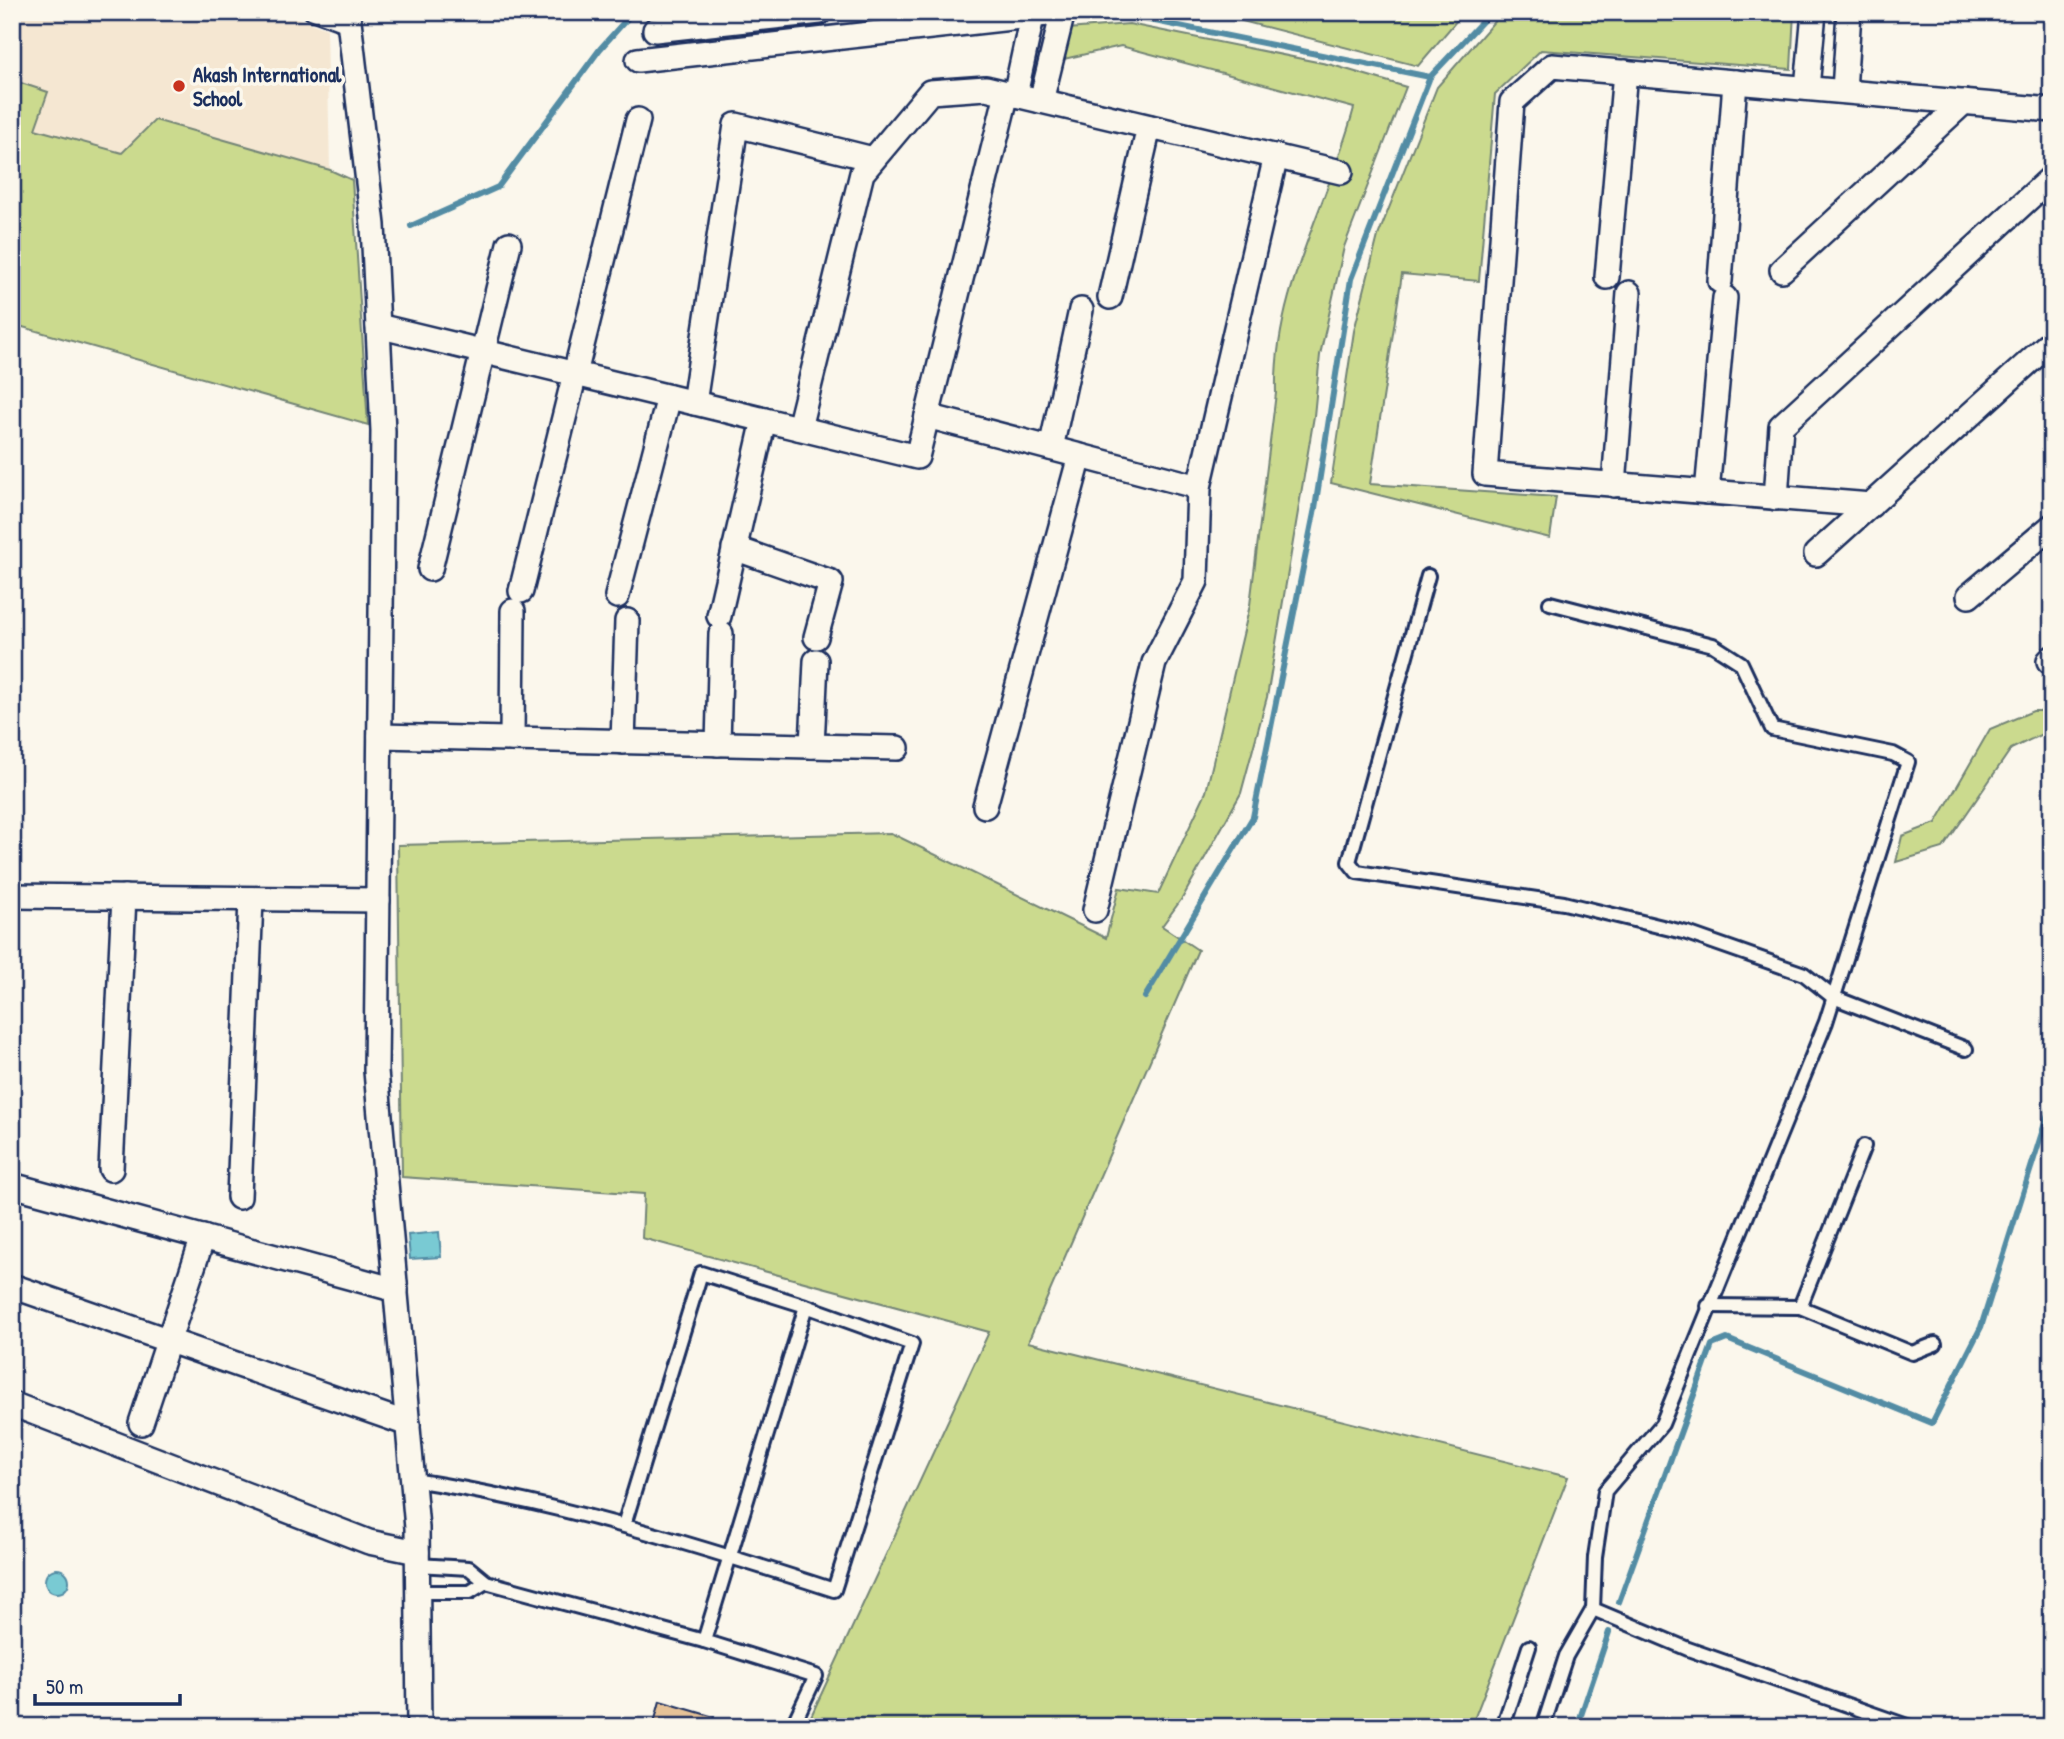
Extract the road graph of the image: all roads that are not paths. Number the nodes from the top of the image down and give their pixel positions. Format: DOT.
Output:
graph roads {
  1 [pos="311,12"];
  2 [pos="820,12"];
  3 [pos="1064,12"];
  4 [pos="1814,12"];
  5 [pos="1849,12"];
  6 [pos="1033,14"];
  7 [pos="349,19"];
  8 [pos="655,30"];
  9 [pos="638,60"];
  10 [pos="1625,72"];
  11 [pos="1735,82"];
  12 [pos="1807,88"];
  13 [pos="1843,91"];
  14 [pos="1011,94"];
  15 [pos="1041,101"];
  16 [pos="1964,102"];
  17 [pos="2052,110"];
  18 [pos="638,120"];
  19 [pos="1149,127"];
  20 [pos="1276,156"];
  21 [pos="873,159"];
  22 [pos="1341,172"];
  23 [pos="2052,177"];
  24 [pos="509,244"];
  25 [pos="1782,270"];
  26 [pos="1608,277"];
  27 [pos="1629,293"];
  28 [pos="1110,297"];
  29 [pos="1081,310"];
  30 [pos="378,326"];
  31 [pos="2052,341"];
  32 [pos="484,352"];
  33 [pos="575,374"];
  34 [pos="669,397"];
  35 [pos="694,403"];
  36 [pos="927,416"];
  37 [pos="764,420"];
  38 [pos="799,428"];
  39 [pos="1051,448"];
  40 [pos="1080,456"];
  41 [pos="1614,485"];
  42 [pos="1199,487"];
  43 [pos="1707,492"];
  44 [pos="1776,498"];
  45 [pos="1871,505"];
  46 [pos="2052,526"];
  47 [pos="734,548"];
  48 [pos="1816,554"];
  49 [pos="430,569"];
  50 [pos="1428,576"];
  51 [pos="617,596"];
  52 [pos="1969,596"];
  53 [pos="1550,603"];
  54 [pos="627,621"];
  55 [pos="816,637"];
  56 [pos="816,661"];
  57 [pos="380,736"];
  58 [pos="512,739"];
  59 [pos="624,741"];
  60 [pos="718,744"];
  61 [pos="812,746"];
  62 [pos="897,748"];
  63 [pos="985,806"];
  64 [pos="12,896"];
  65 [pos="124,897"];
  66 [pos="251,899"];
  67 [pos="378,900"];
  68 [pos="1096,910"];
  69 [pos="1833,997"];
  70 [pos="1966,1049"];
  71 [pos="1864,1146"];
  72 [pos="111,1169"];
  73 [pos="12,1185"];
  74 [pos="239,1197"];
  75 [pos="203,1237"];
  76 [pos="12,1286"];
  77 [pos="396,1290"];
  78 [pos="806,1306"];
  79 [pos="1708,1306"];
  80 [pos="1800,1307"];
  81 [pos="169,1340"];
  82 [pos="1935,1344"];
  83 [pos="12,1405"];
  84 [pos="141,1423"];
  85 [pos="408,1424"];
  86 [pos="413,1480"];
  87 [pos="624,1525"];
  88 [pos="729,1556"];
  89 [pos="417,1559"];
  90 [pos="486,1582"];
  91 [pos="418,1592"];
  92 [pos="1593,1609"];
  93 [pos="704,1641"];
  94 [pos="1529,1647"];
  95 [pos="419,1727"];
  96 [pos="792,1727"];
  97 [pos="1503,1727"];
  98 [pos="1543,1727"];
  99 [pos="1910,1727"];
  1 -- 7 [label="lane"];
  2 -- 8 [label="street"];
  3 -- 6 [label="street"];
  3 -- 15 [label="street"];
  4 -- 12 [label="street"];
  5 -- 13 [label="street"];
  6 -- 9 [label="street"];
  6 -- 14 [label="street"];
  7 -- 30 [label="street"];
  10 -- 11 [label="street"];
  10 -- 26 [label="street"];
  10 -- 41 [label="street"];
  11 -- 12 [label="street"];
  11 -- 43 [label="street"];
  12 -- 13 [label="street"];
  13 -- 16 [label="street"];
  14 -- 15 [label="street"];
  14 -- 21 [label="street"];
  14 -- 36 [label="street"];
  15 -- 19 [label="street"];
  16 -- 17 [label="street"];
  16 -- 25 [label="street"];
  18 -- 33 [label="street"];
  19 -- 20 [label="street"];
  19 -- 28 [label="street"];
  20 -- 22 [label="street"];
  20 -- 42 [label="street"];
  21 -- 35 [label="street"];
  21 -- 38 [label="street"];
  23 -- 44 [label="street"];
  24 -- 32 [label="street"];
  27 -- 41 [label="street"];
  29 -- 39 [label="street"];
  30 -- 32 [label="street"];
  30 -- 57 [label="street"];
  31 -- 45 [label="street"];
  32 -- 33 [label="street"];
  32 -- 49 [label="street"];
  33 -- 34 [label="street"];
  33 -- 58 [label="street"];
  34 -- 35 [label="street"];
  34 -- 51 [label="street"];
  35 -- 37 [label="street"];
  36 -- 38 [label="street"];
  36 -- 39 [label="street"];
  37 -- 38 [label="street"];
  37 -- 47 [label="street"];
  39 -- 40 [label="street"];
  40 -- 42 [label="street"];
  40 -- 63 [label="street"];
  41 -- 43 [label="street"];
  42 -- 68 [label="street"];
  43 -- 44 [label="street"];
  44 -- 45 [label="street"];
  45 -- 48 [label="street"];
  46 -- 52 [label="street"];
  47 -- 55 [label="street"];
  47 -- 60 [label="street"];
  50 -- 69 [label="lane"];
  53 -- 69 [label="lane"];
  54 -- 59 [label="street"];
  56 -- 61 [label="street"];
  57 -- 58 [label="street"];
  57 -- 67 [label="street"];
  58 -- 59 [label="street"];
  59 -- 60 [label="street"];
  60 -- 61 [label="street"];
  61 -- 62 [label="street"];
  64 -- 65 [label="street"];
  65 -- 66 [label="street"];
  65 -- 72 [label="street"];
  66 -- 67 [label="street"];
  66 -- 74 [label="street"];
  67 -- 77 [label="street"];
  69 -- 70 [label="lane"];
  69 -- 79 [label="lane"];
  71 -- 80 [label="lane"];
  73 -- 75 [label="street"];
  75 -- 77 [label="street"];
  75 -- 81 [label="street"];
  76 -- 81 [label="street"];
  77 -- 85 [label="street"];
  78 -- 87 [label="lane"];
  78 -- 88 [label="lane"];
  78 -- 88 [label="lane"];
  79 -- 80 [label="lane"];
  79 -- 92 [label="lane"];
  80 -- 82 [label="lane"];
  81 -- 84 [label="street"];
  81 -- 85 [label="street"];
  83 -- 89 [label="street"];
  85 -- 86 [label="street"];
  86 -- 87 [label="lane"];
  86 -- 89 [label="street"];
  87 -- 88 [label="lane"];
  88 -- 93 [label="lane"];
  89 -- 90 [label="lane"];
  89 -- 91 [label="street"];
  90 -- 91 [label="lane"];
  90 -- 93 [label="lane"];
  91 -- 95 [label="street"];
  92 -- 98 [label="lane"];
  92 -- 99 [label="lane"];
  93 -- 96 [label="lane"];
  94 -- 97 [label="lane"];
}
